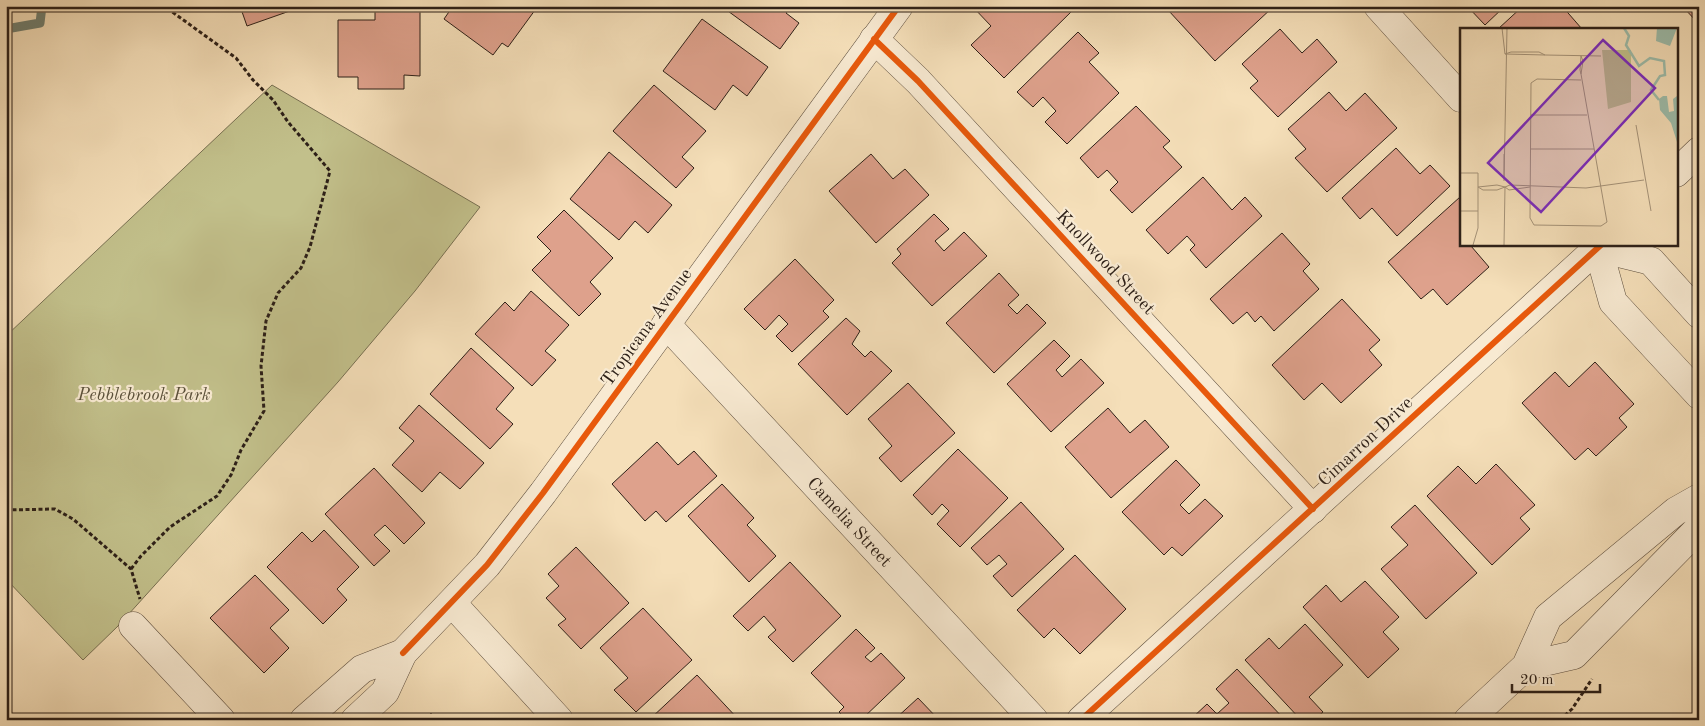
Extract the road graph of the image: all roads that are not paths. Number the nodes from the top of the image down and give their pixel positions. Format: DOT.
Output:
graph roads {
  1 [pos="898,6"];
  2 [pos="1378,6"];
  3 [pos="874,39"];
  4 [pos="1460,97"];
  5 [pos="1699,151"];
  6 [pos="1678,171"];
  7 [pos="1598,245"];
  8 [pos="1699,314"];
  9 [pos="666,324"];
  10 [pos="1699,395"];
  11 [pos="1699,498"];
  12 [pos="1313,509"];
  13 [pos="1699,528"];
  14 [pos="452,603"];
  15 [pos="133,626"];
  16 [pos="403,653"];
  17 [pos="1526,666"];
  18 [pos="221,720"];
  19 [pos="304,720"];
  20 [pos="355,720"];
  21 [pos="559,720"];
  22 [pos="1034,720"];
  23 [pos="1082,720"];
  24 [pos="1468,720"];
  1 -- 3 [label="street, Tropicana Avenue"];
  2 -- 4 [label="street"];
  3 -- 9 [label="street, Tropicana Avenue"];
  3 -- 12 [label="street, Knollwood Street"];
  5 -- 6 [label="street"];
  7 -- 8 [label="street"];
  7 -- 10 [label="street"];
  7 -- 12 [label="street, Cimarron Drive"];
  9 -- 14 [label="street, Tropicana Avenue"];
  9 -- 22 [label="street, Camelia Street"];
  11 -- 17 [label="street"];
  12 -- 23 [label="street, Cimarron Drive"];
  13 -- 17 [label="street"];
  14 -- 16 [label="street, Tropicana Avenue"];
  14 -- 21 [label="street"];
  15 -- 18 [label="street"];
  16 -- 19 [label="street, Tropicana Avenue"];
  16 -- 20 [label="street, Tropicana Avenue"];
  17 -- 24 [label="street"];
}
